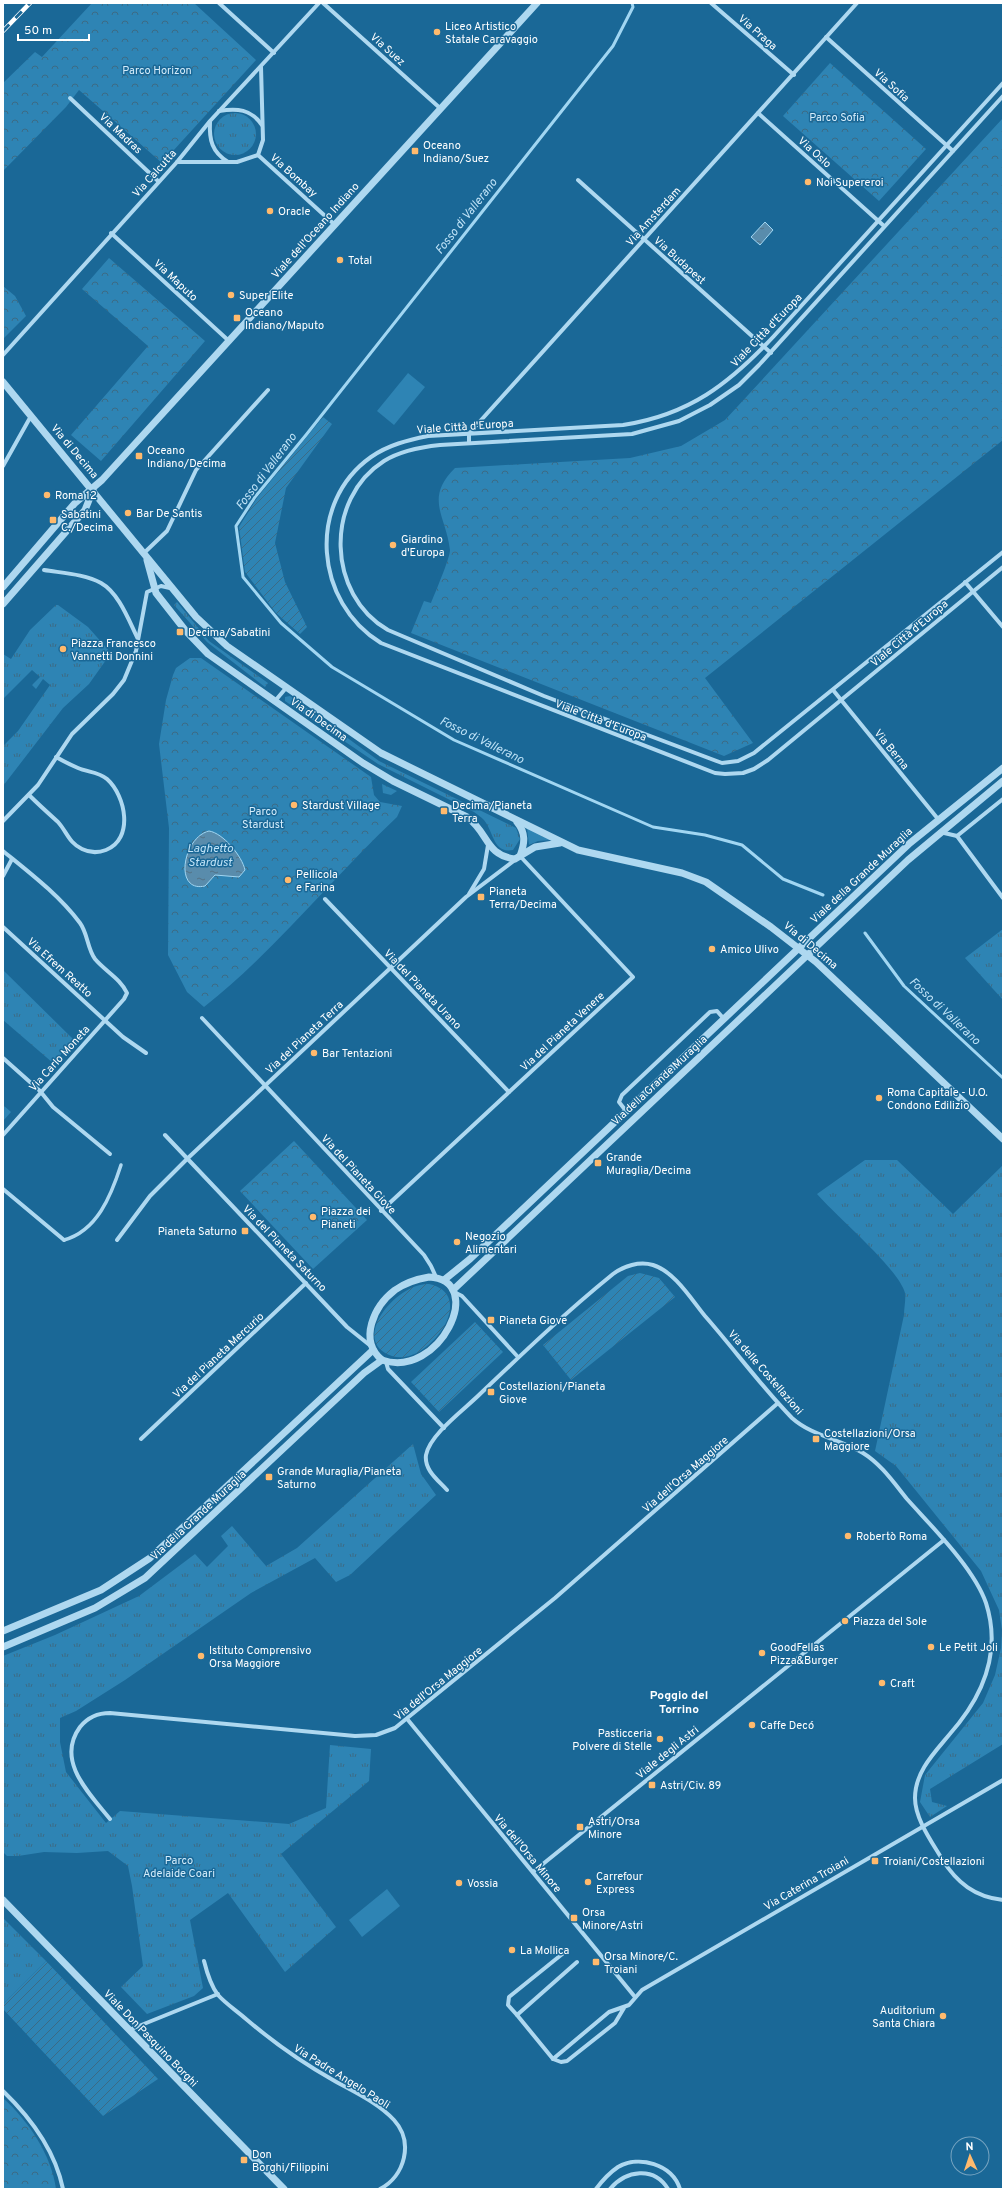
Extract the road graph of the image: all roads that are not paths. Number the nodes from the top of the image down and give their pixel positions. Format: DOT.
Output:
graph roads {
  1 [pos="219,3"];
  2 [pos="319,3"];
  3 [pos="323,3"];
  4 [pos="537,3"];
  5 [pos="711,3"];
  6 [pos="857,3"];
  7 [pos="826,37"];
  8 [pos="274,53"];
  9 [pos="261,67"];
  10 [pos="794,75"];
  11 [pos="1003,83"];
  12 [pos="1003,96"];
  13 [pos="70,98"];
  14 [pos="440,109"];
  15 [pos="218,112"];
  16 [pos="758,113"];
  17 [pos="210,121"];
  18 [pos="262,126"];
  19 [pos="946,145"];
  20 [pos="953,151"];
  21 [pos="258,155"];
  22 [pos="177,162"];
  23 [pos="228,162"];
  24 [pos="578,180"];
  25 [pos="158,181"];
  26 [pos="878,220"];
  27 [pos="335,225"];
  28 [pos="884,226"];
  29 [pos="111,233"];
  30 [pos="644,240"];
  31 [pos="229,341"];
  32 [pos="764,347"];
  33 [pos="771,353"];
  34 [pos="3,355"];
  35 [pos="3,382"];
  36 [pos="268,390"];
  37 [pos="31,416"];
  38 [pos="469,434"];
  39 [pos="469,444"];
  40 [pos="3,466"];
  41 [pos="93,490"];
  42 [pos="1003,552"];
  43 [pos="144,553"];
  44 [pos="1003,567"];
  45 [pos="44,570"];
  46 [pos="965,582"];
  47 [pos="3,587"];
  48 [pos="153,587"];
  49 [pos="173,589"];
  50 [pos="973,591"];
  51 [pos="3,604"];
  52 [pos="1003,626"];
  53 [pos="138,639"];
  54 [pos="286,688"];
  55 [pos="833,690"];
  56 [pos="842,700"];
  57 [pos="275,701"];
  58 [pos="56,757"];
  59 [pos="1003,768"];
  60 [pos="1003,781"];
  61 [pos="29,795"];
  62 [pos="1003,799"];
  63 [pos="938,819"];
  64 [pos="3,821"];
  65 [pos="517,821"];
  66 [pos="940,832"];
  67 [pos="956,836"];
  68 [pos="562,843"];
  69 [pos="488,844"];
  70 [pos="3,851"];
  71 [pos="12,858"];
  72 [pos="517,858"];
  73 [pos="3,876"];
  74 [pos="881,886"];
  75 [pos="466,898"];
  76 [pos="1003,898"];
  77 [pos="325,899"];
  78 [pos="3,927"];
  79 [pos="390,968"];
  80 [pos="740,1004"];
  81 [pos="202,1018"];
  82 [pos="106,1019"];
  83 [pos="724,1019"];
  84 [pos="146,1053"];
  85 [pos="3,1058"];
  86 [pos="265,1086"];
  87 [pos="40,1091"];
  88 [pos="509,1092"];
  89 [pos="626,1111"];
  90 [pos="3,1134"];
  91 [pos="165,1135"];
  92 [pos="1003,1139"];
  93 [pos="110,1154"];
  94 [pos="188,1158"];
  95 [pos="121,1165"];
  96 [pos="3,1189"];
  97 [pos="381,1211"];
  98 [pos="64,1240"];
  99 [pos="117,1240"];
  100 [pos="436,1277"];
  101 [pos="444,1280"];
  102 [pos="306,1283"];
  103 [pos="453,1291"];
  104 [pos="373,1349"];
  105 [pos="518,1357"];
  106 [pos="384,1361"];
  107 [pos="778,1402"];
  108 [pos="444,1428"];
  109 [pos="141,1439"];
  110 [pos="447,1490"];
  111 [pos="944,1540"];
  112 [pos="3,1631"];
  113 [pos="3,1647"];
  114 [pos="408,1720"];
  115 [pos="1003,1780"];
  116 [pos="110,1819"];
  117 [pos="924,1827"];
  118 [pos="533,1872"];
  119 [pos="3,1900"];
  120 [pos="1003,1900"];
  121 [pos="566,1951"];
  122 [pos="204,1961"];
  123 [pos="577,1962"];
  124 [pos="218,1994"];
  125 [pos="635,1997"];
  126 [pos="624,2008"];
  127 [pos="517,2015"];
  128 [pos="128,2030"];
  129 [pos="553,2059"];
  130 [pos="3,2092"];
  131 [pos="63,2189"];
  132 [pos="284,2189"];
  133 [pos="380,2189"];
  134 [pos="596,2189"];
  135 [pos="610,2189"];
  136 [pos="668,2189"];
  137 [pos="680,2189"];
  1 -- 8 [label="street"];
  2 -- 8 [label="street, Via Calcutta"];
  3 -- 14 [label="street, Via Suez"];
  4 -- 14 [label="street, Viale dell'Oceano Indiano"];
  5 -- 10 [label="street, Via Praga"];
  6 -- 7 [label="street, Via Amsterdam"];
  7 -- 10 [label="street, Via Amsterdam"];
  7 -- 19 [label="street, Via Sofia"];
  8 -- 9 [label="street, Via Calcutta"];
  9 -- 15 [label="street, Via Calcutta"];
  9 -- 18 [label="street, Via Bombay"];
  10 -- 16 [label="street, Via Amsterdam"];
  11 -- 19 [label="street, Viale Città d'Europa"];
  12 -- 20 [label="street, Viale Città d'Europa"];
  13 -- 25 [label="street, Via Madras"];
  14 -- 27 [label="street, Viale dell'Oceano Indiano"];
  15 -- 17 [label="street, Via Calcutta"];
  15 -- 18 [label="street"];
  16 -- 26 [label="street, Via Oslo"];
  16 -- 30 [label="street, Via Amsterdam"];
  17 -- 22 [label="street, Via Calcutta"];
  17 -- 23 [label="street"];
  18 -- 21 [label="street, Via Bombay"];
  19 -- 20 [label="street, Via Sofia"];
  19 -- 26 [label="street, Viale Città d'Europa"];
  20 -- 28 [label="street, Viale Città d'Europa"];
  21 -- 23 [label="street, Via Bombay"];
  21 -- 27 [label="street, Via Bombay"];
  22 -- 23 [label="street, Via Bombay"];
  22 -- 25 [label="street, Via Calcutta"];
  24 -- 30 [label="street, Via Budapest"];
  25 -- 29 [label="street, Via Calcutta"];
  26 -- 28 [label="street, Via Oslo"];
  26 -- 32 [label="street, Viale Città d'Europa"];
  27 -- 31 [label="street, Viale dell'Oceano Indiano"];
  28 -- 33 [label="street, Viale Città d'Europa"];
  29 -- 31 [label="street, Via Maputo"];
  29 -- 34 [label="street, Via Calcutta"];
  30 -- 32 [label="street, Via Budapest"];
  30 -- 38 [label="street, Via Amsterdam"];
  31 -- 41 [label="street, Viale dell'Oceano Indiano"];
  32 -- 33 [label="street, Via Budapest"];
  32 -- 38 [label="street, Viale Città d'Europa"];
  33 -- 39 [label="street, Viale Città d'Europa"];
  35 -- 37 [label="street, Via di Decima"];
  36 -- 43 [label="street"];
  37 -- 40 [label="street"];
  37 -- 41 [label="street, Via di Decima"];
  38 -- 39 [label="street"];
  38 -- 56 [label="street, Viale Città d'Europa"];
  39 -- 55 [label="street, Viale Città d'Europa"];
  41 -- 43 [label="street, Via di Decima"];
  41 -- 47 [label="street"];
  41 -- 51 [label="street"];
  42 -- 46 [label="street, Viale Città d'Europa"];
  43 -- 48 [label="street, Via di Decima"];
  43 -- 49 [label="street, Via di Decima"];
  44 -- 50 [label="street, Viale Città d'Europa"];
  45 -- 53 [label="street"];
  46 -- 50 [label="street"];
  46 -- 55 [label="street, Viale Città d'Europa"];
  48 -- 49 [label="street"];
  48 -- 53 [label="street"];
  48 -- 57 [label="street, Via di Decima"];
  49 -- 54 [label="street, Via di Decima"];
  50 -- 52 [label="street"];
  50 -- 56 [label="street, Viale Città d'Europa"];
  53 -- 58 [label="street"];
  54 -- 57 [label="street"];
  54 -- 65 [label="street, Via di Decima"];
  55 -- 56 [label="street, Via Berna"];
  56 -- 63 [label="street, Via Berna"];
  57 -- 69 [label="street, Via di Decima"];
  58 -- 61 [label="street"];
  58 -- 61 [label="street"];
  59 -- 63 [label="street, Viale della Grande Muraglia"];
  60 -- 66 [label="street, Viale della Grande Muraglia"];
  61 -- 64 [label="street"];
  62 -- 67 [label="street"];
  63 -- 80 [label="street, Viale della Grande Muraglia"];
  65 -- 68 [label="street, Via di Decima"];
  65 -- 72 [label="street"];
  66 -- 67 [label="street"];
  66 -- 74 [label="street, Viale della Grande Muraglia"];
  67 -- 76 [label="street"];
  68 -- 72 [label="street, Via di Decima"];
  68 -- 92 [label="street, Via di Decima"];
  69 -- 72 [label="street, Via di Decima"];
  69 -- 75 [label="street"];
  70 -- 71 [label="street"];
  71 -- 73 [label="street"];
  71 -- 82 [label="street, Via Carlo Moneta"];
  72 -- 75 [label="street, Via del Pianeta Terra"];
  72 -- 88 [label="street, Via del Pianeta Venere"];
  74 -- 103 [label="street, Via della Grande Muraglia"];
  75 -- 79 [label="street, Via del Pianeta Terra"];
  77 -- 79 [label="street, Via del Pianeta Urano"];
  78 -- 82 [label="street, Via Efrem Reatto"];
  79 -- 86 [label="street, Via del Pianeta Terra"];
  79 -- 88 [label="street, Via del Pianeta Urano"];
  80 -- 83 [label="street, Via della Grande Muraglia"];
  81 -- 86 [label="street, Via del Pianeta Giove"];
  82 -- 84 [label="street, Via Efrem Reatto"];
  82 -- 87 [label="street, Via Carlo Moneta"];
  83 -- 89 [label="street, Via della Grande Muraglia"];
  83 -- 89 [label="street"];
  85 -- 87 [label="street"];
  86 -- 94 [label="street, Via del Pianeta Terra"];
  86 -- 97 [label="street, Via del Pianeta Giove"];
  87 -- 90 [label="street, Via Carlo Moneta"];
  87 -- 93 [label="street"];
  88 -- 97 [label="street, Via del Pianeta Venere"];
  89 -- 101 [label="street, Via della Grande Muraglia"];
  91 -- 94 [label="street, Via del Pianeta Saturno"];
  94 -- 99 [label="street, Via del Pianeta Terra"];
  94 -- 102 [label="street, Via del Pianeta Saturno"];
  95 -- 98 [label="street"];
  96 -- 98 [label="street"];
  97 -- 100 [label="street, Via del Pianeta Giove"];
  100 -- 101 [label="street"];
  100 -- 104 [label="street"];
  101 -- 103 [label="street"];
  102 -- 104 [label="street, Via del Pianeta Saturno"];
  102 -- 109 [label="street, Via del Pianeta Mercurio"];
  103 -- 105 [label="street"];
  103 -- 106 [label="street"];
  104 -- 106 [label="street"];
  104 -- 112 [label="street, Via della Grande Muraglia"];
  105 -- 107 [label="street, Via delle Costellazioni"];
  105 -- 108 [label="street, Via delle Costellazioni"];
  106 -- 108 [label="street"];
  106 -- 113 [label="street, Via della Grande Muraglia"];
  107 -- 111 [label="street, Via delle Costellazioni"];
  107 -- 114 [label="street, Via dell'Orsa Maggiore"];
  108 -- 110 [label="street, Via delle Costellazioni"];
  111 -- 117 [label="street, Via delle Costellazioni"];
  111 -- 118 [label="street, Viale degli Astri"];
  114 -- 116 [label="street, Via dell'Orsa Maggiore"];
  114 -- 118 [label="street, Via dell'Orsa Minore"];
  115 -- 117 [label="street, Via Caterina Troiani"];
  117 -- 120 [label="street, Via delle Costellazioni"];
  117 -- 125 [label="street, Via Caterina Troiani"];
  118 -- 125 [label="street, Via dell'Orsa Minore"];
  119 -- 128 [label="street, Viale Don Pasquino Borghi"];
  121 -- 127 [label="street"];
  122 -- 124 [label="street"];
  123 -- 127 [label="street"];
  124 -- 128 [label="street"];
  124 -- 133 [label="street, Via Padre Angelo Paoli"];
  125 -- 126 [label="street, Via Caterina Troiani"];
  126 -- 129 [label="street, Via Caterina Troiani"];
  126 -- 129 [label="street, Via Caterina Troiani"];
  127 -- 129 [label="street"];
  128 -- 132 [label="street, Viale Don Pasquino Borghi"];
  130 -- 131 [label="street"];
  134 -- 137 [label="street"];
  135 -- 136 [label="street"];
}
